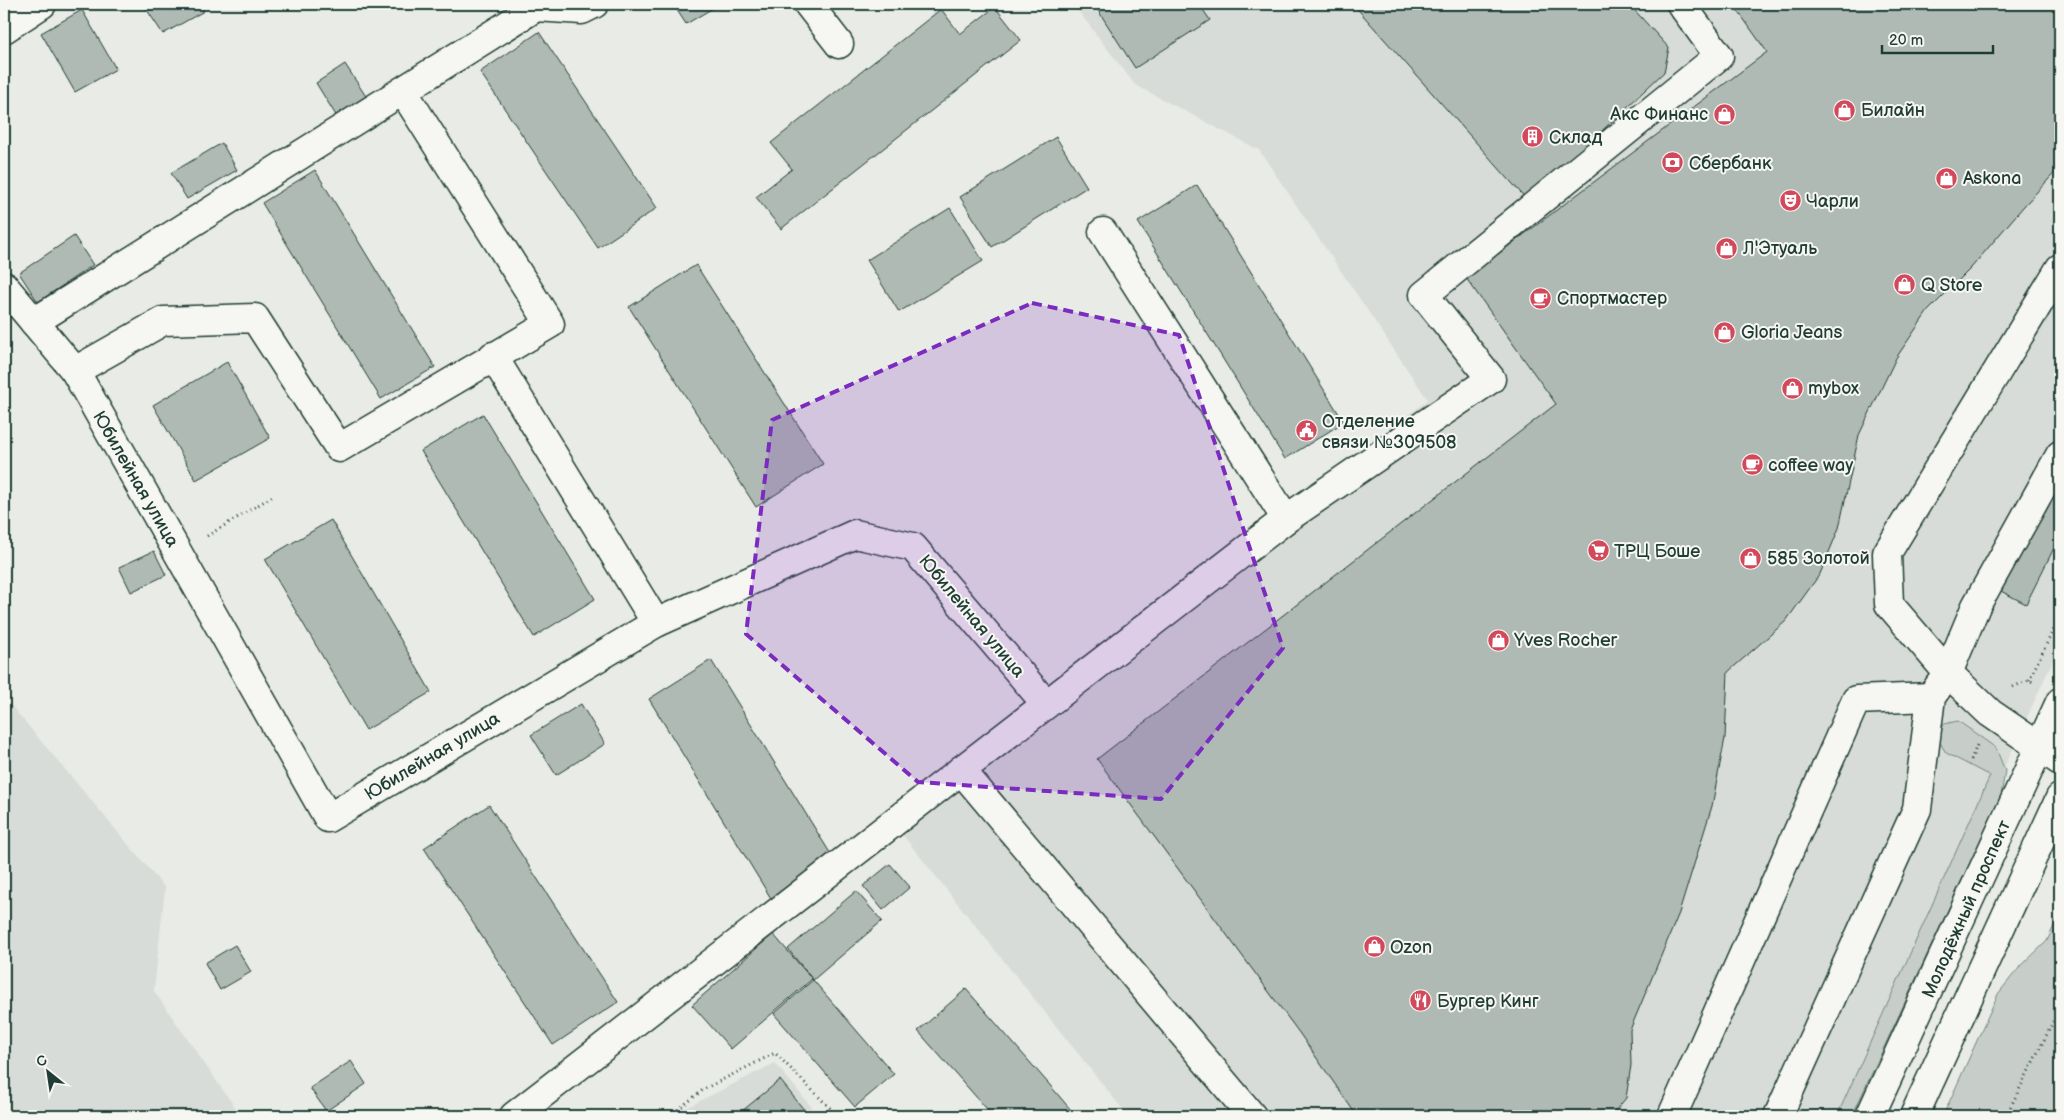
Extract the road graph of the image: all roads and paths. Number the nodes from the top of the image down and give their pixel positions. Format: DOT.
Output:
graph roads {
  1 [pos="42,4"];
  2 [pos="594,4"];
  3 [pos="808,4"];
  4 [pos="1681,4"];
  5 [pos="4,29"];
  6 [pos="840,44"];
  7 [pos="402,91"];
  8 [pos="1103,232"];
  9 [pos="2060,268"];
  10 [pos="4,286"];
  11 [pos="34,322"];
  12 [pos="493,356"];
  13 [pos="75,371"];
  14 [pos="2060,455"];
  15 [pos="273,496"];
  16 [pos="1286,519"];
  17 [pos="178,553"];
  18 [pos="2060,616"];
  19 [pos="656,623"];
  20 [pos="1948,673"];
  21 [pos="2030,680"];
  22 [pos="1931,697"];
  23 [pos="2060,702"];
  24 [pos="1046,704"];
  25 [pos="2050,754"];
  26 [pos="961,770"];
  27 [pos="2060,798"];
  28 [pos="2060,1008"];
  29 [pos="514,1116"];
  30 [pos="670,1116"];
  31 [pos="836,1116"];
  32 [pos="1252,1116"];
  33 [pos="1672,1116"];
  34 [pos="1778,1116"];
  35 [pos="1870,1116"];
  36 [pos="1914,1116"];
  37 [pos="2006,1116"];
  1 -- 5 [label="main road"];
  2 -- 7 [label="main road"];
  3 -- 6 [label="main road"];
  4 -- 16 [label="main road"];
  7 -- 11 [label="main road"];
  7 -- 12 [label="main road"];
  8 -- 16 [label="main road"];
  9 -- 20 [label="main road"];
  10 -- 11 [label="main road, Юбилейная улица"];
  11 -- 13 [label="main road, Юбилейная улица"];
  12 -- 13 [label="main road"];
  12 -- 19 [label="main road"];
  13 -- 17 [label="main road, Юбилейная улица"];
  14 -- 20 [label="main road"];
  15 -- 17 [label="path"];
  16 -- 24 [label="main road"];
  17 -- 19 [label="main road, Юбилейная улица"];
  18 -- 21 [label="path"];
  19 -- 24 [label="main road, Юбилейная улица"];
  20 -- 22 [label="main road"];
  20 -- 25 [label="main road"];
  22 -- 33 [label="main road"];
  22 -- 34 [label="main road"];
  23 -- 25 [label="main road, Молодёжный проспект"];
  24 -- 26 [label="main road"];
  25 -- 35 [label="main road, Молодёжный проспект"];
  26 -- 29 [label="main road"];
  26 -- 32 [label="main road"];
  27 -- 36 [label="main road"];
  28 -- 37 [label="path"];
  30 -- 31 [label="path"];
}
